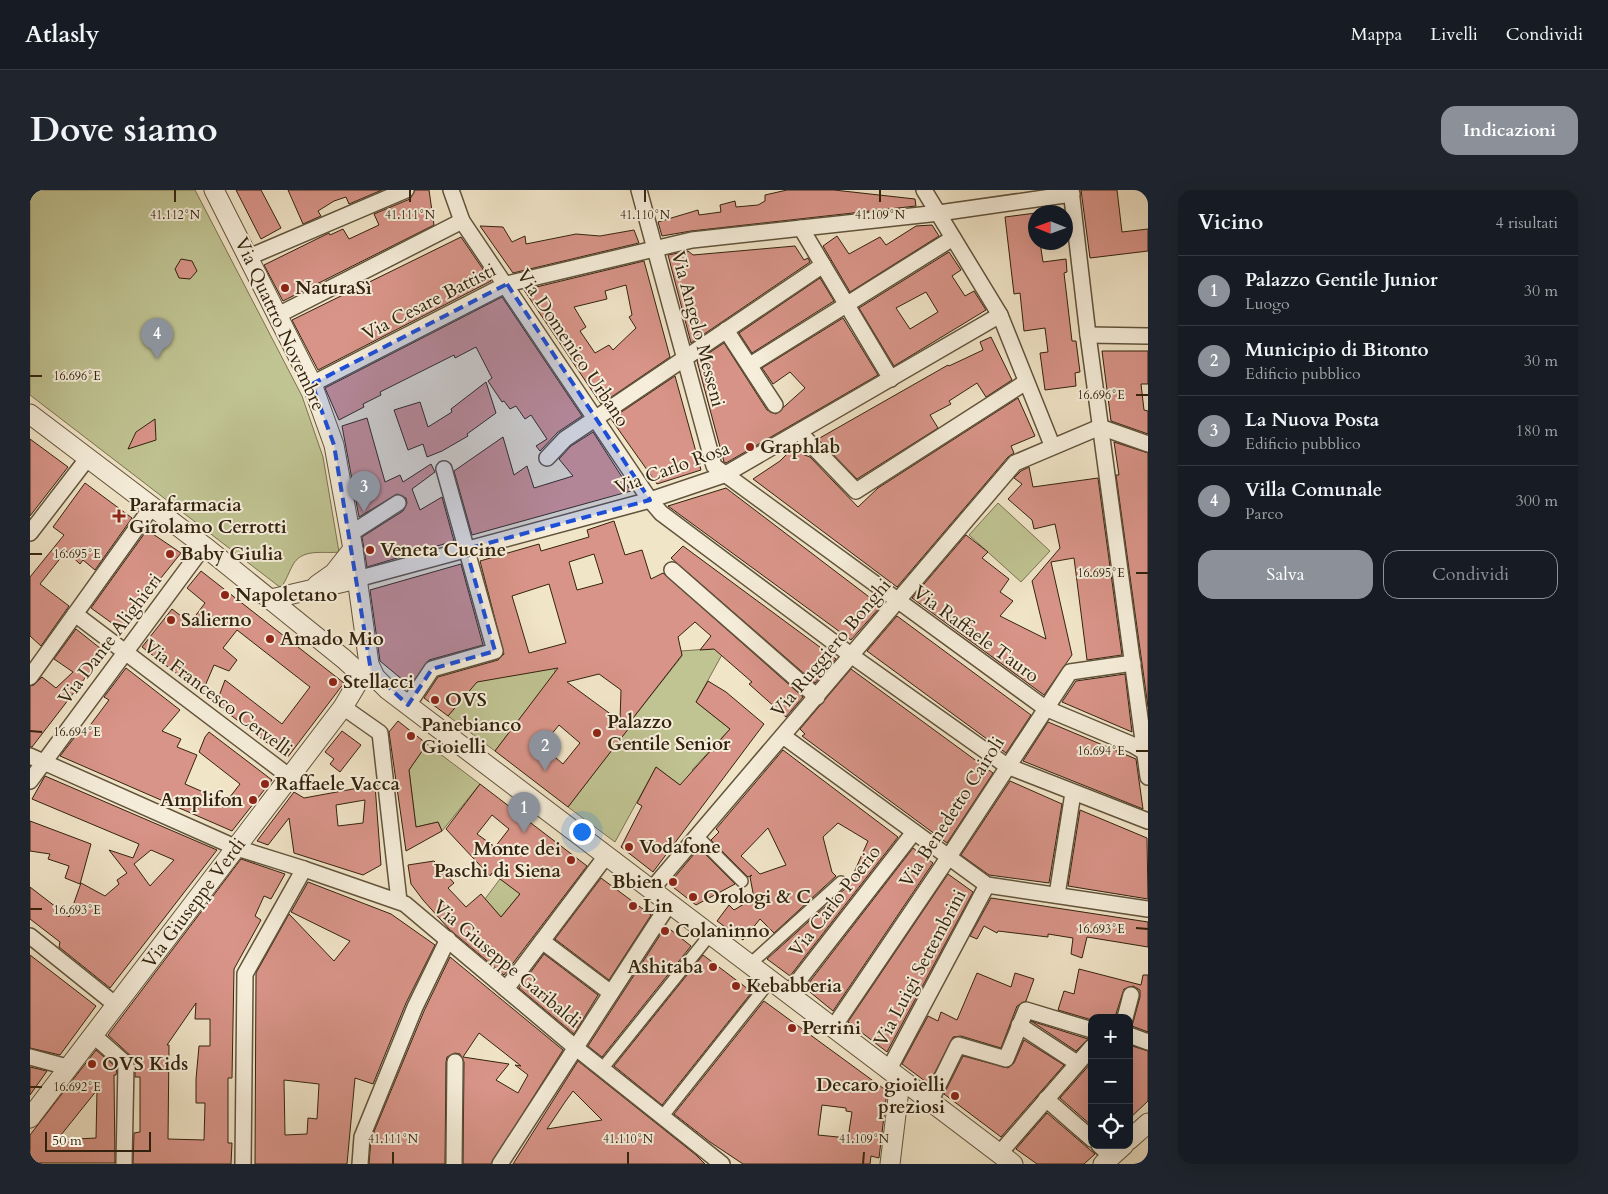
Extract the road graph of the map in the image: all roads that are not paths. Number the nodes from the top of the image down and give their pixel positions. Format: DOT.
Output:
graph roads {
  1 [pos="214,190"];
  2 [pos="406,190"];
  3 [pos="451,190"];
  4 [pos="639,190"];
  5 [pos="924,190"];
  6 [pos="1072,192"];
  7 [pos="939,214"];
  8 [pos="462,221"];
  9 [pos="801,228"];
  10 [pos="953,238"];
  11 [pos="656,248"];
  12 [pos="249,257"];
  13 [pos="823,265"];
  14 [pos="507,284"];
  15 [pos="847,305"];
  16 [pos="278,315"];
  17 [pos="1000,315"];
  18 [pos="726,330"];
  19 [pos="1088,335"];
  20 [pos="1148,336"];
  21 [pos="685,357"];
  22 [pos="750,365"];
  23 [pos="891,379"];
  24 [pos="1026,382"];
  25 [pos="312,384"];
  26 [pos="775,405"];
  27 [pos="30,414"];
  28 [pos="595,418"];
  29 [pos="1100,427"];
  30 [pos="800,432"];
  31 [pos="1148,444"];
  32 [pos="1052,446"];
  33 [pos="547,458"];
  34 [pos="87,459"];
  35 [pos="444,469"];
  36 [pos="724,475"];
  37 [pos="650,500"];
  38 [pos="398,503"];
  39 [pos="150,508"];
  40 [pos="30,533"];
  41 [pos="352,542"];
  42 [pos="204,546"];
  43 [pos="466,549"];
  44 [pos="672,570"];
  45 [pos="357,579"];
  46 [pos="312,589"];
  47 [pos="271,599"];
  48 [pos="898,601"];
  49 [pos="75,614"];
  50 [pos="126,652"];
  51 [pos="852,656"];
  52 [pos="1133,664"];
  53 [pos="30,677"];
  54 [pos="817,697"];
  55 [pos="349,698"];
  56 [pos="408,705"];
  57 [pos="1045,708"];
  58 [pos="783,736"];
  59 [pos="1146,753"];
  60 [pos="37,759"];
  61 [pos="1007,766"];
  62 [pos="290,777"];
  63 [pos="1148,777"];
  64 [pos="30,781"];
  65 [pos="1073,792"];
  66 [pos="1148,821"];
  67 [pos="914,832"];
  68 [pos="698,836"];
  69 [pos="236,848"];
  70 [pos="606,856"];
  71 [pos="948,858"];
  72 [pos="304,868"];
  73 [pos="742,881"];
  74 [pos="841,882"];
  75 [pos="987,884"];
  76 [pos="651,890"];
  77 [pos="1058,895"];
  78 [pos="399,901"];
  79 [pos="669,904"];
  80 [pos="1148,909"];
  81 [pos="30,936"];
  82 [pos="709,936"];
  83 [pos="448,939"];
  84 [pos="542,942"];
  85 [pos="748,965"];
  86 [pos="770,981"];
  87 [pos="506,989"];
  88 [pos="611,993"];
  89 [pos="788,994"];
  90 [pos="1131,995"];
  91 [pos="116,1005"];
  92 [pos="1126,1014"];
  93 [pos="1020,1025"];
  94 [pos="833,1028"];
  95 [pos="1088,1029"];
  96 [pos="93,1035"];
  97 [pos="1133,1036"];
  98 [pos="1148,1042"];
  99 [pos="576,1048"];
  100 [pos="1088,1051"];
  101 [pos="30,1057"];
  102 [pos="455,1062"];
  103 [pos="1077,1063"];
  104 [pos="67,1067"];
  105 [pos="602,1069"];
  106 [pos="894,1076"];
  107 [pos="1046,1099"];
  108 [pos="930,1102"];
  109 [pos="662,1117"];
  110 [pos="30,1118"];
  111 [pos="1148,1124"];
  112 [pos="1088,1136"];
  113 [pos="1133,1137"];
  114 [pos="1006,1159"];
  115 [pos="124,1164"];
  116 [pos="242,1164"];
  117 [pos="360,1164"];
  118 [pos="454,1164"];
  119 [pos="500,1164"];
  120 [pos="722,1164"];
  121 [pos="890,1164"];
  1 -- 12 [label="street, Via Quattro Novembre"];
  2 -- 12 [label="street"];
  3 -- 8 [label="street, Via Domenico Urbano"];
  4 -- 11 [label="street, Via Angelo Messeni"];
  5 -- 7 [label="street"];
  6 -- 7 [label="street, Via Cesare Battisti"];
  6 -- 19 [label="street"];
  7 -- 9 [label="street, Via Cesare Battisti"];
  7 -- 10 [label="street"];
  8 -- 14 [label="street, Via Domenico Urbano"];
  8 -- 16 [label="street"];
  9 -- 11 [label="street, Via Cesare Battisti"];
  9 -- 13 [label="street"];
  10 -- 15 [label="street"];
  10 -- 17 [label="street"];
  11 -- 14 [label="street, Via Cesare Battisti"];
  11 -- 21 [label="street, Via Angelo Messeni"];
  12 -- 16 [label="street, Via Quattro Novembre"];
  13 -- 15 [label="street"];
  13 -- 18 [label="street"];
  14 -- 25 [label="street, Via Cesare Battisti"];
  14 -- 28 [label="street, Via Domenico Urbano"];
  15 -- 22 [label="street"];
  15 -- 23 [label="street"];
  16 -- 25 [label="street, Via Quattro Novembre"];
  17 -- 23 [label="street, Via Carlo Rosa"];
  17 -- 24 [label="street"];
  18 -- 21 [label="street"];
  18 -- 22 [label="street"];
  19 -- 20 [label="street"];
  19 -- 29 [label="street"];
  21 -- 28 [label="street"];
  21 -- 36 [label="street, Via Angelo Messeni"];
  22 -- 26 [label="street"];
  23 -- 30 [label="street, Via Carlo Rosa"];
  24 -- 30 [label="street"];
  24 -- 32 [label="street"];
  25 -- 41 [label="street, Via Quattro Novembre"];
  27 -- 34 [label="street"];
  28 -- 33 [label="street"];
  28 -- 37 [label="street, Via Domenico Urbano"];
  29 -- 31 [label="street"];
  29 -- 32 [label="street, Via Ruggiero Bonghi"];
  29 -- 52 [label="street"];
  30 -- 36 [label="street, Via Carlo Rosa"];
  32 -- 48 [label="street, Via Ruggiero Bonghi"];
  34 -- 39 [label="street"];
  34 -- 40 [label="street"];
  35 -- 43 [label="street"];
  36 -- 37 [label="street, Via Carlo Rosa"];
  36 -- 48 [label="street, Via Raffaele Tauro"];
  37 -- 43 [label="street, Via Carlo Rosa"];
  37 -- 51 [label="street, Via Domenico Urbano"];
  38 -- 41 [label="street"];
  39 -- 42 [label="street"];
  39 -- 49 [label="street"];
  41 -- 45 [label="street, Via Quattro Novembre"];
  41 -- 46 [label="street"];
  42 -- 47 [label="street"];
  42 -- 50 [label="street, Via Dante Alighieri"];
  43 -- 45 [label="street, Via Carlo Rosa"];
  43 -- 56 [label="street"];
  44 -- 54 [label="street"];
  45 -- 46 [label="street"];
  45 -- 56 [label="street, Via Quattro Novembre"];
  46 -- 47 [label="street"];
  47 -- 55 [label="street"];
  48 -- 51 [label="street, Via Ruggiero Bonghi"];
  48 -- 57 [label="street, Via Raffaele Tauro"];
  49 -- 50 [label="street, Via Francesco Cervelli"];
  49 -- 53 [label="street"];
  50 -- 60 [label="street, Via Dante Alighieri"];
  50 -- 62 [label="street, Via Francesco Cervelli"];
  51 -- 54 [label="street, Via Ruggiero Bonghi"];
  51 -- 61 [label="street, Via Domenico Urbano"];
  52 -- 57 [label="street, Via Benedetto Cairoli"];
  52 -- 59 [label="street"];
  54 -- 58 [label="street, Via Ruggiero Bonghi"];
  55 -- 56 [label="street"];
  55 -- 62 [label="street, Via Giuseppe Verdi"];
  55 -- 78 [label="street"];
  56 -- 70 [label="street"];
  57 -- 59 [label="street, Via Raffaele Tauro"];
  57 -- 61 [label="street, Via Benedetto Cairoli"];
  58 -- 67 [label="street"];
  58 -- 68 [label="street, Via Ruggiero Bonghi"];
  59 -- 63 [label="street"];
  60 -- 64 [label="street, Via Dante Alighieri"];
  60 -- 69 [label="street, Via Giuseppe Garibaldi"];
  61 -- 65 [label="street, Via Domenico Urbano"];
  61 -- 71 [label="street, Via Benedetto Cairoli"];
  62 -- 69 [label="street, Via Giuseppe Verdi"];
  65 -- 66 [label="street, Via Domenico Urbano"];
  65 -- 77 [label="street"];
  67 -- 71 [label="street"];
  67 -- 89 [label="street, Via Carlo Poerio"];
  68 -- 73 [label="street"];
  68 -- 76 [label="street, Via Ruggiero Bonghi"];
  69 -- 72 [label="street, Via Giuseppe Garibaldi"];
  69 -- 91 [label="street, Via Giuseppe Verdi"];
  70 -- 76 [label="street"];
  70 -- 84 [label="street"];
  71 -- 75 [label="street"];
  71 -- 94 [label="street, Via Benedetto Cairoli"];
  72 -- 78 [label="street, Via Giuseppe Garibaldi"];
  72 -- 116 [label="street"];
  74 -- 85 [label="street"];
  75 -- 77 [label="street"];
  75 -- 106 [label="street, Via Luigi Settembrini"];
  76 -- 79 [label="street"];
  77 -- 80 [label="street"];
  78 -- 83 [label="street, Via Giuseppe Garibaldi"];
  79 -- 82 [label="street"];
  79 -- 88 [label="street"];
  81 -- 91 [label="street"];
  82 -- 85 [label="street"];
  82 -- 105 [label="street"];
  83 -- 87 [label="street, Via Giuseppe Garibaldi"];
  83 -- 117 [label="street"];
  84 -- 87 [label="street"];
  84 -- 88 [label="street"];
  85 -- 86 [label="street"];
  86 -- 89 [label="street"];
  86 -- 109 [label="street"];
  87 -- 99 [label="street, Via Giuseppe Garibaldi"];
  88 -- 99 [label="street"];
  89 -- 94 [label="street"];
  90 -- 92 [label="street"];
  91 -- 96 [label="street, Via Giuseppe Verdi"];
  93 -- 95 [label="street"];
  93 -- 103 [label="street"];
  93 -- 108 [label="street"];
  94 -- 106 [label="street"];
  96 -- 104 [label="street, Via Giuseppe Verdi"];
  96 -- 115 [label="street"];
  97 -- 98 [label="street"];
  99 -- 105 [label="street, Via Giuseppe Garibaldi"];
  99 -- 119 [label="street"];
  100 -- 103 [label="street"];
  101 -- 104 [label="street"];
  102 -- 118 [label="street"];
  103 -- 107 [label="street"];
  104 -- 110 [label="street, Via Giuseppe Verdi"];
  105 -- 109 [label="street, Via Giuseppe Garibaldi"];
  106 -- 108 [label="street"];
  106 -- 121 [label="street"];
  107 -- 112 [label="street"];
  107 -- 114 [label="street"];
  108 -- 114 [label="street"];
  109 -- 120 [label="street, Via Giuseppe Garibaldi"];
  111 -- 113 [label="street"];
}
